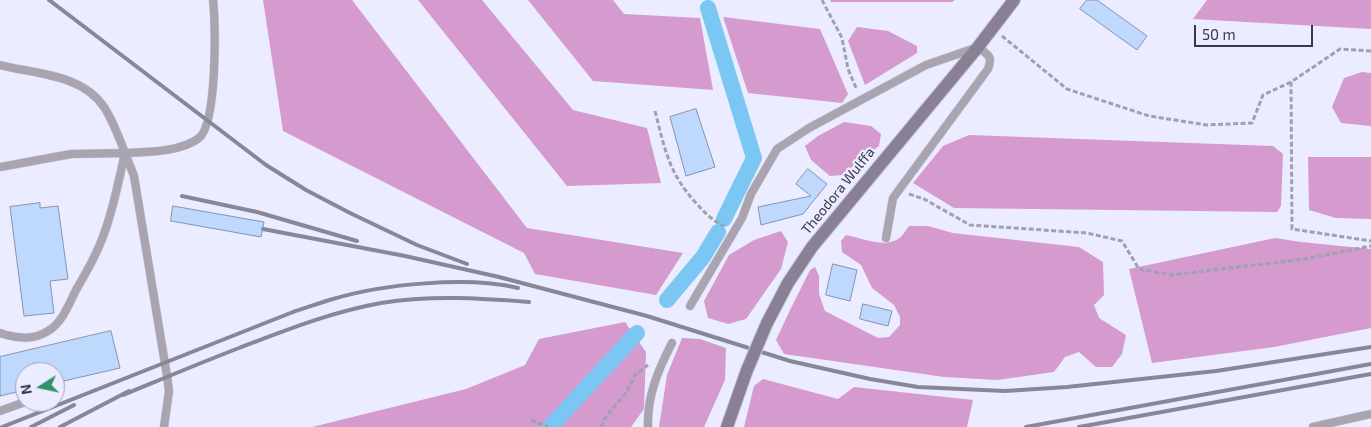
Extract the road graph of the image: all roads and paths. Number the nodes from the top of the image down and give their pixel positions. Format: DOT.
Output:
graph roads {
  1 [pos="213,0"];
  2 [pos="822,0"];
  3 [pos="1014,0"];
  4 [pos="990,32"];
  5 [pos="978,47"];
  6 [pos="1371,51"];
  7 [pos="0,65"];
  8 [pos="1291,82"];
  9 [pos="861,100"];
  10 [pos="655,111"];
  11 [pos="125,153"];
  12 [pos="0,167"];
  13 [pos="899,190"];
  14 [pos="734,230"];
  15 [pos="886,238"];
  16 [pos="1371,241"];
  17 [pos="1371,246"];
  18 [pos="690,306"];
  19 [pos="0,333"];
  20 [pos="672,343"];
  21 [pos="663,360"];
  22 [pos="15,406"];
  23 [pos="0,411"];
  24 [pos="1371,414"];
  25 [pos="530,420"];
  26 [pos="164,427"];
  27 [pos="548,427"];
  28 [pos="601,427"];
  29 [pos="648,427"];
  30 [pos="727,427"];
  31 [pos="1313,427"];
  1 -- 11 [label="lane"];
  2 -- 9 [label="path"];
  3 -- 4 [label="street, Theodora Wulffa"];
  4 -- 5 [label="street, Theodora Wulffa"];
  4 -- 8 [label="path"];
  5 -- 9 [label="lane"];
  5 -- 13 [label="lane"];
  5 -- 30 [label="street, Theodora Wulffa, bridge"];
  6 -- 8 [label="path"];
  7 -- 11 [label="lane"];
  8 -- 16 [label="path"];
  9 -- 14 [label="lane"];
  10 -- 14 [label="path"];
  11 -- 12 [label="lane"];
  11 -- 19 [label="lane"];
  11 -- 26 [label="lane"];
  13 -- 15 [label="lane"];
  13 -- 17 [label="path"];
  14 -- 18 [label="lane"];
  20 -- 21 [label="lane"];
  21 -- 28 [label="path"];
  21 -- 29 [label="lane"];
  22 -- 23 [label="lane"];
  24 -- 31 [label="lane"];
  25 -- 27 [label="path"];
}
